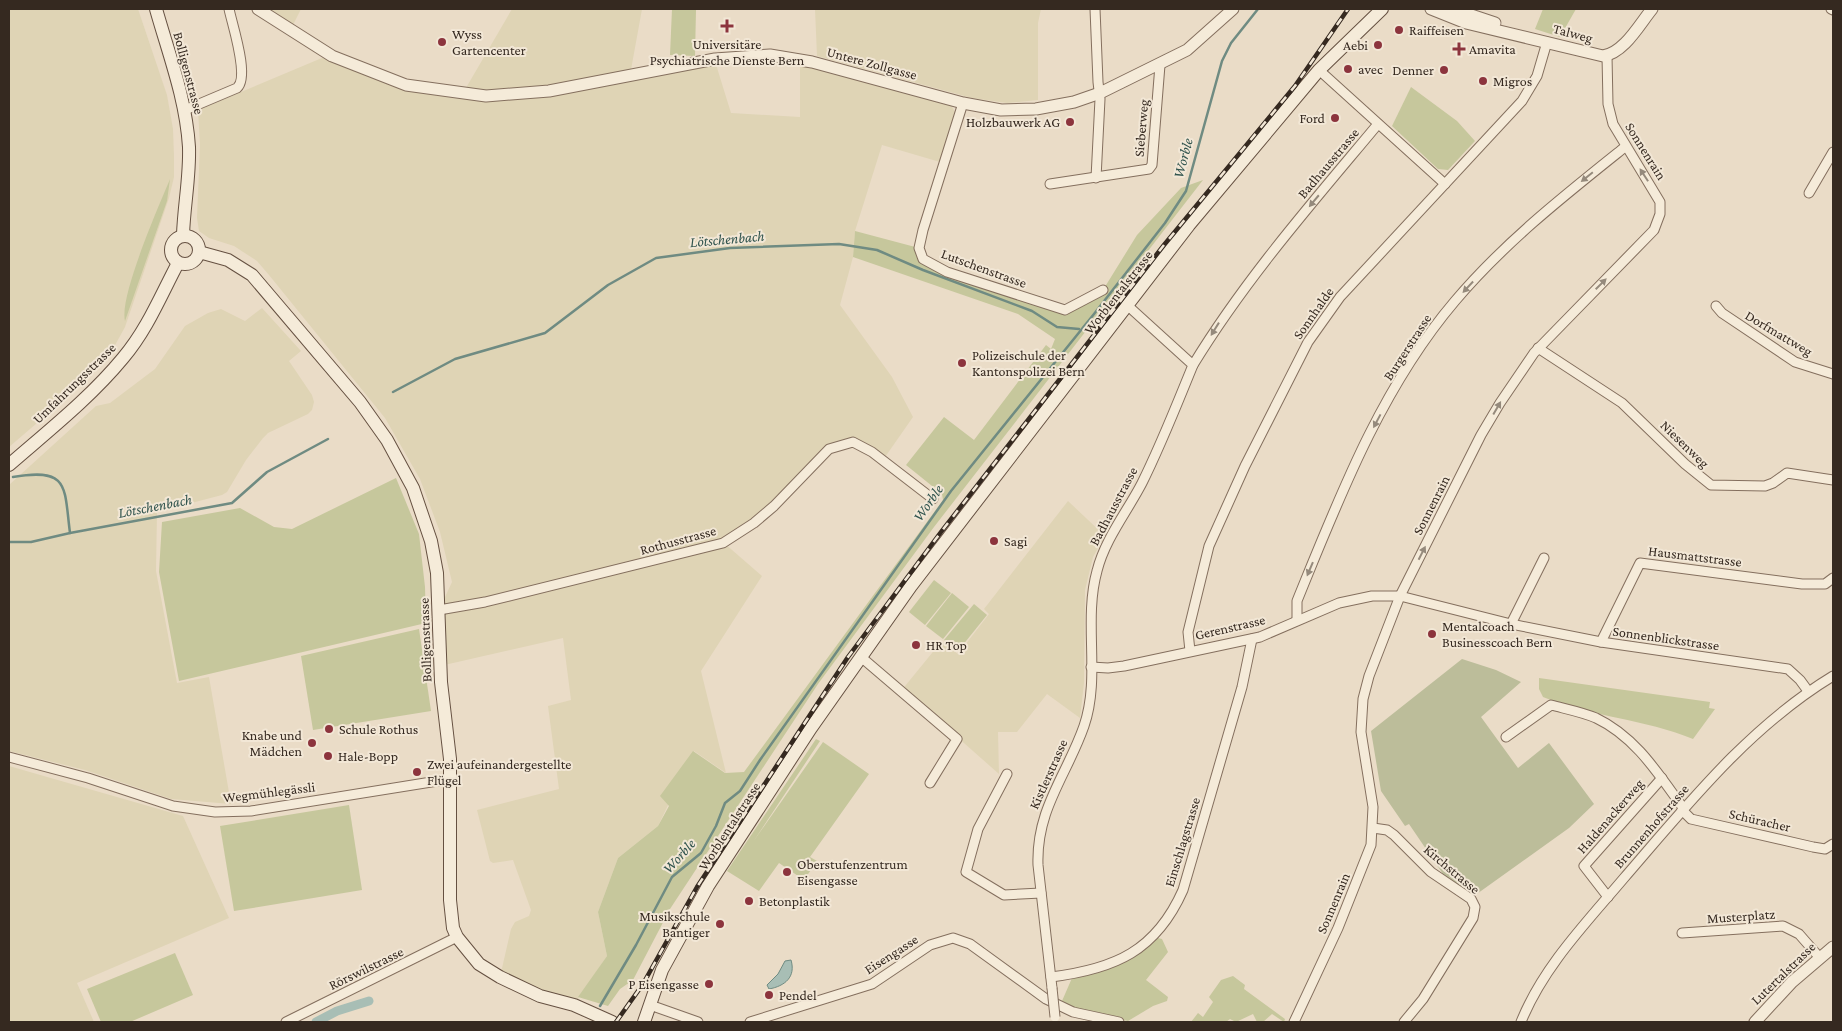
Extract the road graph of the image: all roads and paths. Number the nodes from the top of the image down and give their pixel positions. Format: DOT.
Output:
graph roads {
  1 [pos="156,9"];
  2 [pos="229,9"];
  3 [pos="258,9"];
  4 [pos="1095,9"];
  5 [pos="1233,9"];
  6 [pos="1382,9"];
  7 [pos="1431,9"];
  8 [pos="1454,9"];
  9 [pos="1652,9"];
  10 [pos="1526,36"];
  11 [pos="1548,42"];
  12 [pos="1607,56"];
  13 [pos="1160,64"];
  14 [pos="1318,70"];
  15 [pos="1100,93"];
  16 [pos="963,103"];
  17 [pos="184,110"];
  18 [pos="1378,124"];
  19 [pos="1625,147"];
  20 [pos="1833,152"];
  21 [pos="1096,178"];
  22 [pos="1050,184"];
  23 [pos="1445,184"];
  24 [pos="1809,193"];
  25 [pos="183,235"];
  26 [pos="199,252"];
  27 [pos="178,263"];
  28 [pos="1103,290"];
  29 [pos="1127,305"];
  30 [pos="1716,306"];
  31 [pos="1538,348"];
  32 [pos="1193,364"];
  33 [pos="1833,374"];
  34 [pos="9,465"];
  35 [pos="1833,480"];
  36 [pos="933,498"];
  37 [pos="1544,558"];
  38 [pos="1833,578"];
  39 [pos="1400,596"];
  40 [pos="439,610"];
  41 [pos="1297,620"];
  42 [pos="1512,624"];
  43 [pos="1252,639"];
  44 [pos="1601,642"];
  45 [pos="1190,651"];
  46 [pos="860,657"];
  47 [pos="1091,667"];
  48 [pos="1833,676"];
  49 [pos="1808,692"];
  50 [pos="1506,737"];
  51 [pos="9,757"];
  52 [pos="1007,774"];
  53 [pos="1662,778"];
  54 [pos="450,779"];
  55 [pos="930,783"];
  56 [pos="1683,810"];
  57 [pos="1373,828"];
  58 [pos="1833,844"];
  59 [pos="1041,893"];
  60 [pos="1608,897"];
  61 [pos="1682,933"];
  62 [pos="457,938"];
  63 [pos="1833,947"];
  64 [pos="1820,958"];
  65 [pos="1051,977"];
  66 [pos="650,1005"];
  67 [pos="1055,1019"];
  68 [pos="286,1022"];
  69 [pos="612,1022"];
  70 [pos="644,1022"];
  71 [pos="698,1022"];
  72 [pos="750,1022"];
  73 [pos="1119,1022"];
  74 [pos="1294,1022"];
  75 [pos="1404,1022"];
  76 [pos="1521,1022"];
  77 [pos="1755,1022"];
  1 -- 17 [label="main road, Bolligenstrasse"];
  2 -- 17 [label="street"];
  3 -- 16 [label="street, Untere Zollgasse"];
  4 -- 15 [label="street"];
  5 -- 13 [label="street, Untere Zollgasse"];
  6 -- 14 [label="main road, Worblentalstrasse"];
  7 -- 10 [label="street, Talweg"];
  8 -- 10 [label="street, Talweg"];
  9 -- 12 [label="street, Talweg"];
  10 -- 11 [label="street, Talweg"];
  11 -- 12 [label="street, Talweg"];
  11 -- 23 [label="street, Sonnhalde"];
  12 -- 19 [label="street, Sonnenrain"];
  13 -- 15 [label="street, Untere Zollgasse"];
  13 -- 21 [label="street, Sieberweg"];
  14 -- 18 [label="street, Badhausstrasse"];
  14 -- 29 [label="main road, Worblentalstrasse"];
  15 -- 16 [label="street, Untere Zollgasse"];
  15 -- 21 [label="street"];
  16 -- 28 [label="street, Lutschenstrasse"];
  17 -- 25 [label="main road, Bolligenstrasse"];
  18 -- 23 [label="street, Badhausstrasse"];
  18 -- 32 [label="street, Badhausstrasse, one-way"];
  31 -- 19 [label="street, Sonnenrain, one-way"];
  19 -- 41 [label="street, Burgerstrasse, one-way"];
  20 -- 24 [label="street"];
  21 -- 22 [label="street, Sieberweg"];
  23 -- 45 [label="street, Sonnhalde"];
  25 -- 26 [label="main road"];
  25 -- 27 [label="main road, Bolligenstrasse"];
  26 -- 27 [label="main road"];
  26 -- 40 [label="main road, Bolligenstrasse"];
  27 -- 34 [label="main road, Umfahrungsstrasse"];
  29 -- 32 [label="street"];
  29 -- 46 [label="main road, Worblentalstrasse"];
  30 -- 33 [label="street, Dorfmattweg"];
  31 -- 35 [label="street, Niesenweg"];
  39 -- 31 [label="street, Sonnenrain, one-way"];
  32 -- 47 [label="street, Badhausstrasse"];
  36 -- 40 [label="street, Rothusstrasse"];
  37 -- 42 [label="street"];
  38 -- 44 [label="street, Hausmattstrasse"];
  39 -- 41 [label="street, Gerenstrasse"];
  39 -- 42 [label="street, Sonnenblickstrasse"];
  39 -- 57 [label="street, Sonnenrain"];
  40 -- 54 [label="main road, Bolligenstrasse"];
  41 -- 43 [label="street, Gerenstrasse"];
  42 -- 44 [label="street, Sonnenblickstrasse"];
  43 -- 45 [label="street, Gerenstrasse"];
  43 -- 65 [label="street, Einschlagstrasse"];
  44 -- 49 [label="street, Sonnenblickstrasse"];
  45 -- 47 [label="street, Gerenstrasse"];
  46 -- 55 [label="street"];
  46 -- 66 [label="main road, Worblentalstrasse"];
  47 -- 59 [label="street, Kistlerstrasse"];
  48 -- 49 [label="street, Brunnenhofstrasse"];
  49 -- 56 [label="street, Brunnenhofstrasse"];
  50 -- 53 [label="street, Haldenackerweg"];
  51 -- 54 [label="street, Wegmühlegässli"];
  52 -- 59 [label="street"];
  53 -- 56 [label="street, Haldenackerweg"];
  53 -- 60 [label="street, Haldenackerweg"];
  54 -- 62 [label="main road, Bolligenstrasse"];
  56 -- 58 [label="street, Schüracher"];
  56 -- 60 [label="street, Brunnenhofstrasse"];
  57 -- 74 [label="street, Sonnenrain"];
  57 -- 75 [label="street, Kirchstrasse"];
  59 -- 65 [label="street, Kistlerstrasse"];
  60 -- 76 [label="street, Brunnenhofstrasse"];
  61 -- 64 [label="street, Musterplatz"];
  62 -- 68 [label="street, Rörswilstrasse"];
  62 -- 69 [label="main road, Bolligenstrasse"];
  63 -- 64 [label="street, Lutertalstrasse"];
  64 -- 77 [label="street, Lutertalstrasse"];
  65 -- 67 [label="street, Kistlerstrasse, bridge"];
  66 -- 70 [label="main road, Worblentalstrasse"];
  66 -- 71 [label="street"];
  72 -- 73 [label="street, Eisengasse"];
}
